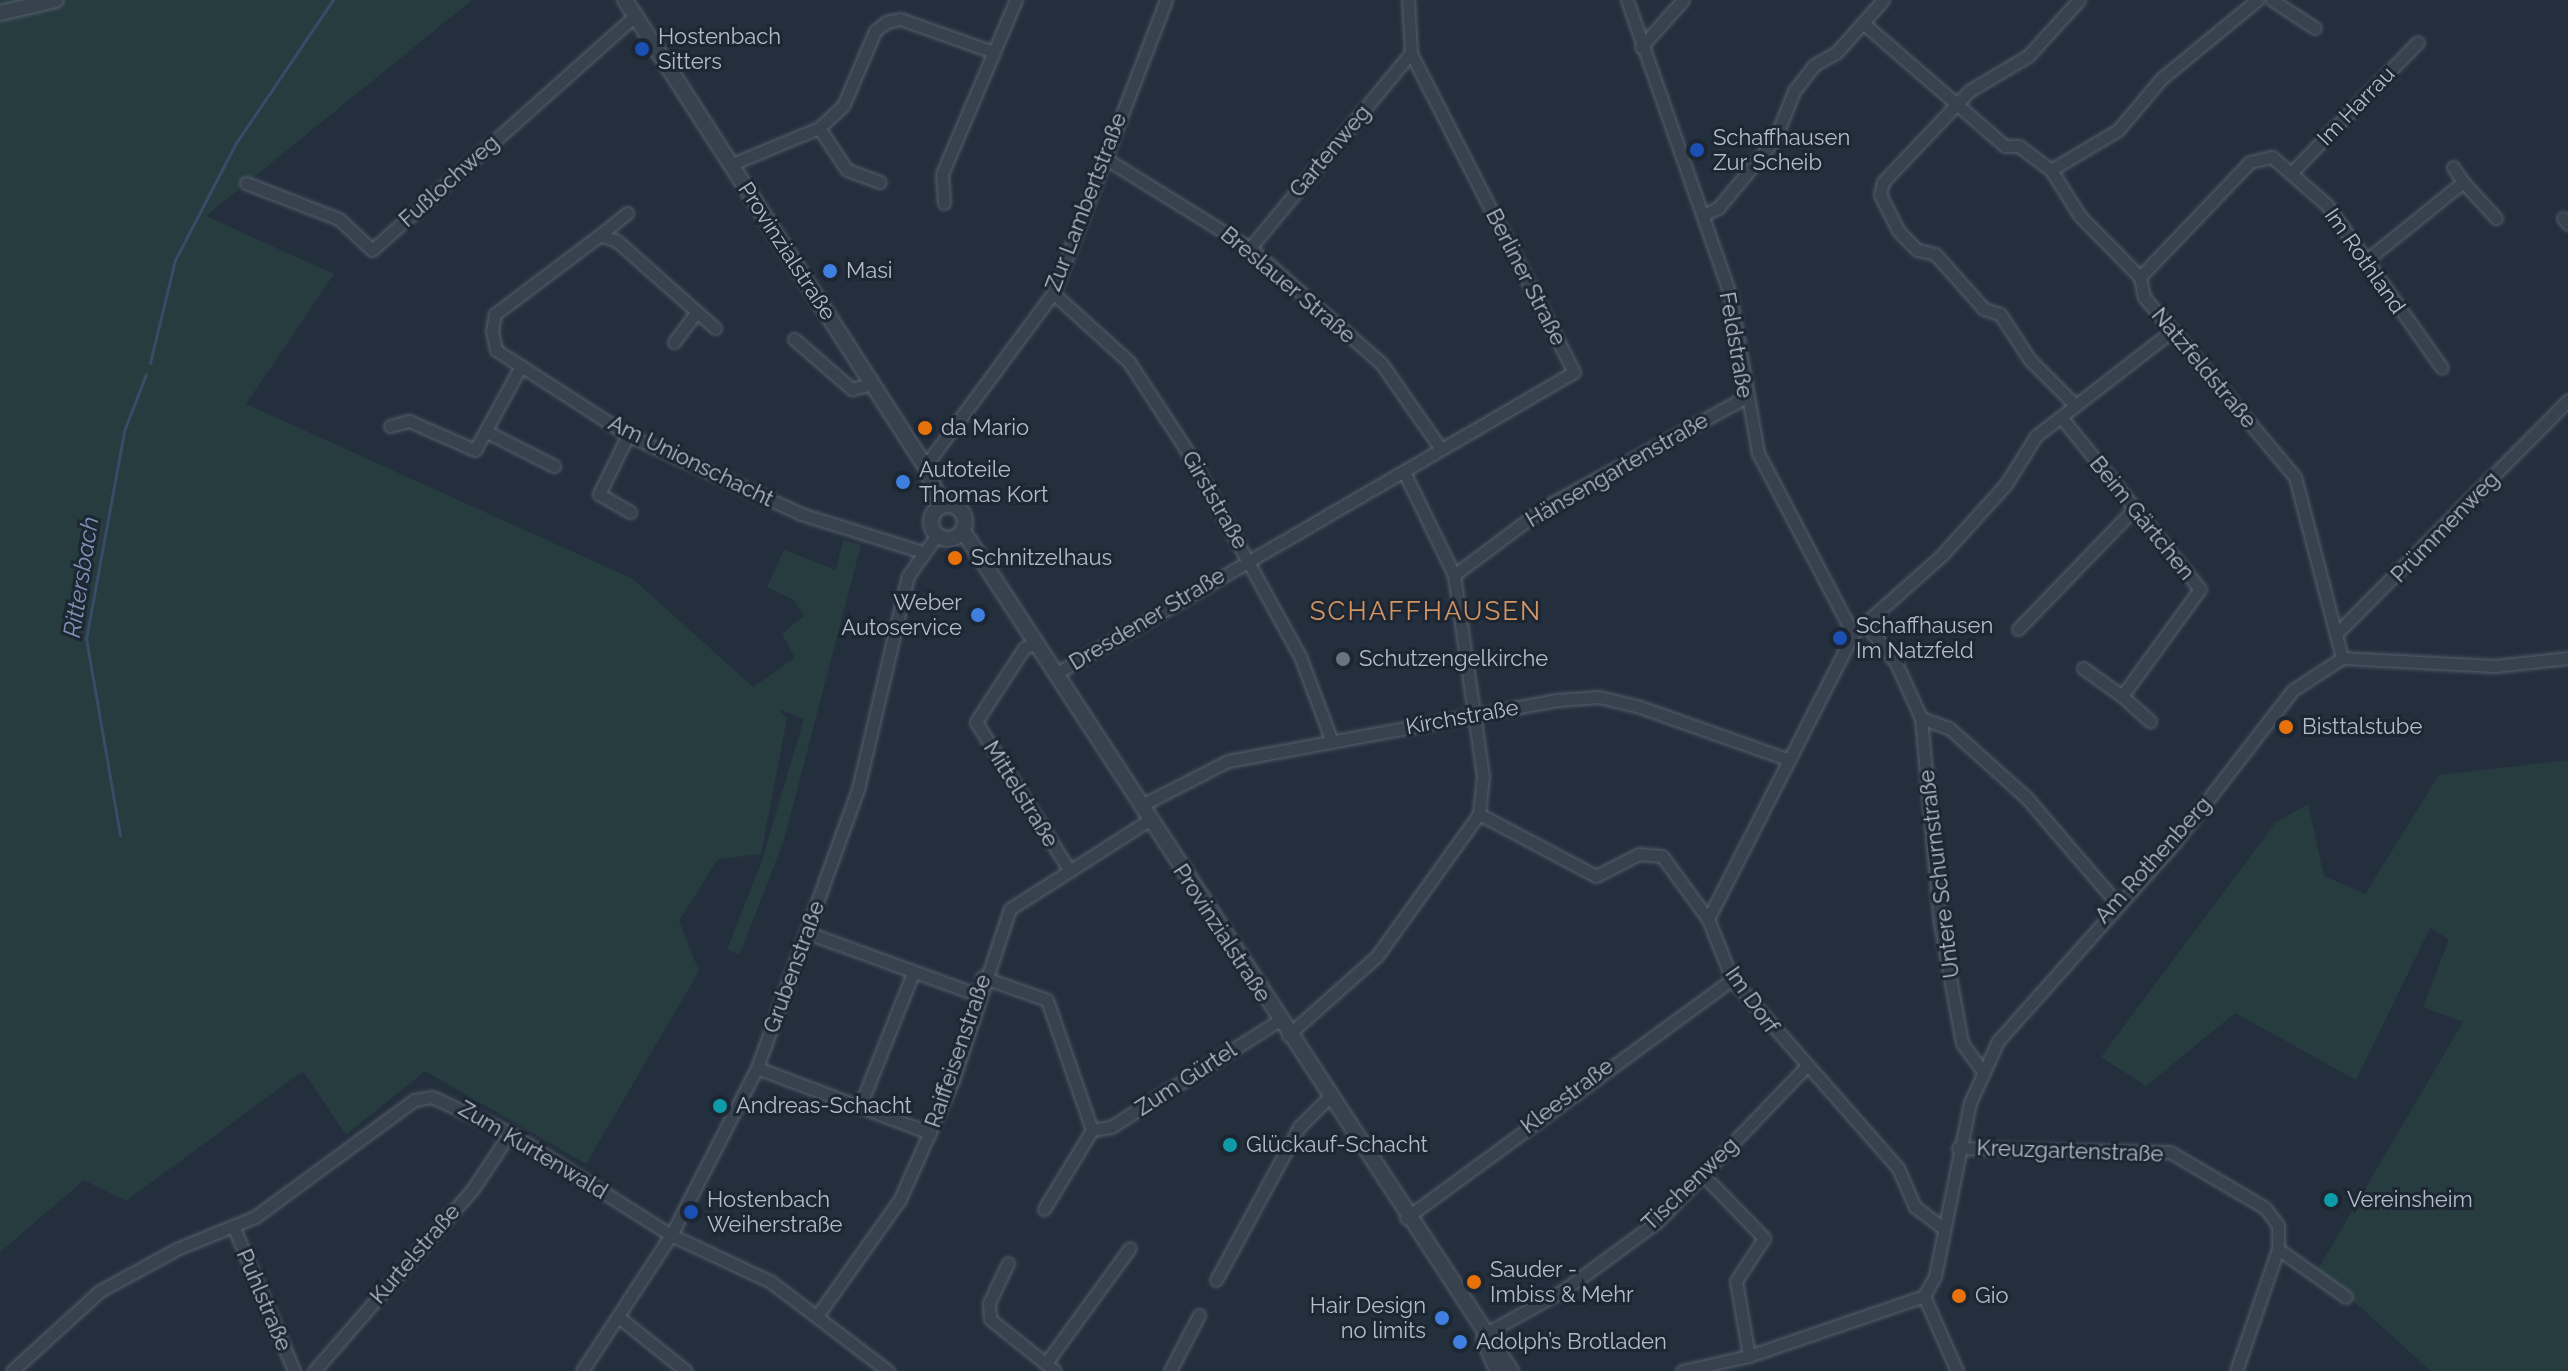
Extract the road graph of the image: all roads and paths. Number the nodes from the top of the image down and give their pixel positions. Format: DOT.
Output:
graph roads {
  1 [pos="56,0"];
  2 [pos="625,0"];
  3 [pos="1016,0"];
  4 [pos="1166,0"];
  5 [pos="1408,0"];
  6 [pos="1627,0"];
  7 [pos="1683,0"];
  8 [pos="1883,0"];
  9 [pos="2079,0"];
  10 [pos="2257,0"];
  11 [pos="2272,0"];
  12 [pos="0,13"];
  13 [pos="635,16"];
  14 [pos="1863,23"];
  15 [pos="2315,28"];
  16 [pos="2418,42"];
  17 [pos="1641,47"];
  18 [pos="993,52"];
  19 [pos="1411,53"];
  20 [pos="1957,103"];
  21 [pos="819,128"];
  22 [pos="1103,157"];
  23 [pos="732,164"];
  24 [pos="2453,167"];
  25 [pos="2051,170"];
  26 [pos="2294,170"];
  27 [pos="880,182"];
  28 [pos="2463,182"];
  29 [pos="246,183"];
  30 [pos="944,203"];
  31 [pos="627,213"];
  32 [pos="1703,215"];
  33 [pos="2496,218"];
  34 [pos="600,235"];
  35 [pos="1250,248"];
  36 [pos="2364,262"];
  37 [pos="2140,277"];
  38 [pos="1053,293"];
  39 [pos="697,312"];
  40 [pos="715,328"];
  41 [pos="2172,331"];
  42 [pos="794,339"];
  43 [pos="674,342"];
  44 [pos="521,366"];
  45 [pos="2442,368"];
  46 [pos="872,384"];
  47 [pos="1744,398"];
  48 [pos="2568,400"];
  49 [pos="2075,405"];
  50 [pos="2061,417"];
  51 [pos="390,426"];
  52 [pos="489,433"];
  53 [pos="628,435"];
  54 [pos="1441,449"];
  55 [pos="554,466"];
  56 [pos="925,466"];
  57 [pos="1406,476"];
  58 [pos="942,506"];
  59 [pos="2132,511"];
  60 [pos="630,512"];
  61 [pos="963,531"];
  62 [pos="937,535"];
  63 [pos="922,552"];
  64 [pos="1248,559"];
  65 [pos="1454,575"];
  66 [pos="1864,622"];
  67 [pos="2018,629"];
  68 [pos="1853,634"];
  69 [pos="2336,634"];
  70 [pos="1037,642"];
  71 [pos="2342,658"];
  72 [pos="2568,658"];
  73 [pos="2083,668"];
  74 [pos="1057,673"];
  75 [pos="2122,696"];
  76 [pos="1475,715"];
  77 [pos="1921,718"];
  78 [pos="2150,721"];
  79 [pos="1331,739"];
  80 [pos="1787,759"];
  81 [pos="1140,806"];
  82 [pos="1479,814"];
  83 [pos="1149,820"];
  84 [pos="1070,871"];
  85 [pos="2117,903"];
  86 [pos="1708,919"];
  87 [pos="808,933"];
  88 [pos="912,975"];
  89 [pos="982,977"];
  90 [pos="1732,979"];
  91 [pos="976,994"];
  92 [pos="1278,1021"];
  93 [pos="1288,1035"];
  94 [pos="757,1068"];
  95 [pos="1804,1069"];
  96 [pos="1982,1071"];
  97 [pos="1329,1097"];
  98 [pos="860,1106"];
  99 [pos="1092,1130"];
  100 [pos="510,1133"];
  101 [pos="930,1133"];
  102 [pos="1958,1148"];
  103 [pos="1703,1175"];
  104 [pos="1044,1209"];
  105 [pos="1406,1218"];
  106 [pos="234,1228"];
  107 [pos="1943,1228"];
  108 [pos="671,1235"];
  109 [pos="1130,1248"];
  110 [pos="2278,1249"];
  111 [pos="1008,1263"];
  112 [pos="1216,1280"];
  113 [pos="1924,1296"];
  114 [pos="2346,1297"];
  115 [pos="1199,1315"];
  116 [pos="817,1316"];
  117 [pos="621,1319"];
  118 [pos="1483,1335"];
  119 [pos="1749,1356"];
  120 [pos="1050,1367"];
  121 [pos="12,1371"];
  122 [pos="294,1371"];
  123 [pos="314,1371"];
  124 [pos="582,1371"];
  125 [pos="686,1371"];
  126 [pos="888,1371"];
  127 [pos="1170,1371"];
  128 [pos="1497,1371"];
  129 [pos="1511,1371"];
  130 [pos="1682,1371"];
  131 [pos="1957,1371"];
  132 [pos="2236,1371"];
  1 -- 12 [label="street"];
  2 -- 13 [label="street, Provinzialstraße"];
  3 -- 18 [label="street"];
  4 -- 22 [label="street, Zur Lambertstraße"];
  5 -- 19 [label="street, Berliner Straße"];
  6 -- 17 [label="street, Feldstraße"];
  7 -- 17 [label="street"];
  8 -- 14 [label="street"];
  9 -- 20 [label="street"];
  10 -- 25 [label="street"];
  11 -- 15 [label="street"];
  13 -- 23 [label="street, Provinzialstraße"];
  13 -- 29 [label="street, Fußlochweg"];
  14 -- 20 [label="street, Natzfeldstraße"];
  14 -- 32 [label="street"];
  16 -- 26 [label="street, Im Harrau"];
  17 -- 32 [label="street, Feldstraße"];
  18 -- 21 [label="street"];
  18 -- 30 [label="street"];
  19 -- 35 [label="street, Gartenweg"];
  19 -- 54 [label="street, Berliner Straße"];
  20 -- 25 [label="street, Natzfeldstraße"];
  20 -- 49 [label="street"];
  21 -- 23 [label="street"];
  21 -- 27 [label="street"];
  22 -- 35 [label="street, Breslauer Straße"];
  22 -- 38 [label="street, Zur Lambertstraße"];
  23 -- 46 [label="street, Provinzialstraße"];
  24 -- 28 [label="street"];
  25 -- 37 [label="street, Natzfeldstraße"];
  26 -- 36 [label="street, Im Rothland"];
  26 -- 37 [label="street"];
  28 -- 33 [label="street"];
  28 -- 36 [label="street"];
  31 -- 34 [label="street, Am Unionschacht"];
  32 -- 47 [label="street, Feldstraße"];
  34 -- 39 [label="street"];
  34 -- 44 [label="street, Am Unionschacht"];
  35 -- 54 [label="street, Breslauer Straße"];
  36 -- 45 [label="street, Im Rothland"];
  37 -- 41 [label="street, Natzfeldstraße"];
  38 -- 56 [label="street, Zur Lambertstraße"];
  38 -- 64 [label="street, Girststraße"];
  39 -- 40 [label="street"];
  39 -- 43 [label="street"];
  41 -- 49 [label="street"];
  41 -- 69 [label="street, Natzfeldstraße"];
  42 -- 46 [label="street"];
  44 -- 52 [label="street"];
  44 -- 53 [label="street, Am Unionschacht"];
  46 -- 56 [label="street, Provinzialstraße"];
  47 -- 65 [label="street, Hänsengartenstraße"];
  47 -- 68 [label="street, Feldstraße"];
  48 -- 69 [label="street, Prümmenweg"];
  49 -- 50 [label="street"];
  50 -- 59 [label="street, Beim Gärtchen"];
  50 -- 66 [label="street"];
  51 -- 52 [label="street"];
  52 -- 55 [label="street"];
  53 -- 60 [label="street"];
  53 -- 63 [label="street, Am Unionschacht"];
  54 -- 57 [label="street, Berliner Straße"];
  56 -- 58 [label="street, Provinzialstraße"];
  57 -- 64 [label="street, Dresdener Straße"];
  57 -- 65 [label="street"];
  58 -- 61 [label="street"];
  58 -- 62 [label="street"];
  59 -- 67 [label="street"];
  59 -- 75 [label="street, Beim Gärtchen"];
  61 -- 62 [label="street"];
  61 -- 70 [label="street, Provinzialstraße"];
  62 -- 63 [label="street, Grubenstraße"];
  63 -- 87 [label="street, Grubenstraße"];
  64 -- 74 [label="street, Dresdener Straße"];
  64 -- 79 [label="street, Girststraße"];
  65 -- 76 [label="street"];
  66 -- 68 [label="street"];
  66 -- 77 [label="street, Untere Schurnstraße"];
  68 -- 80 [label="street"];
  69 -- 71 [label="street"];
  70 -- 74 [label="street, Provinzialstraße"];
  70 -- 84 [label="street, Mittelstraße"];
  71 -- 72 [label="street"];
  71 -- 85 [label="street, Am Rothenberg"];
  73 -- 75 [label="street"];
  74 -- 81 [label="street, Provinzialstraße"];
  75 -- 78 [label="street"];
  76 -- 79 [label="street, Kirchstraße"];
  76 -- 80 [label="street, Kirchstraße"];
  76 -- 82 [label="street"];
  77 -- 85 [label="street"];
  77 -- 96 [label="street, Untere Schurnstraße"];
  79 -- 81 [label="street, Kirchstraße"];
  80 -- 86 [label="street"];
  81 -- 83 [label="street, Provinzialstraße"];
  82 -- 86 [label="street, Im Dorf"];
  82 -- 93 [label="street"];
  83 -- 84 [label="street"];
  83 -- 92 [label="street, Provinzialstraße"];
  84 -- 89 [label="street, Raiffeisenstraße"];
  85 -- 96 [label="street, Am Rothenberg"];
  86 -- 90 [label="street, Im Dorf"];
  87 -- 88 [label="street"];
  87 -- 94 [label="street, Grubenstraße"];
  88 -- 91 [label="street"];
  88 -- 98 [label="street"];
  89 -- 91 [label="street, Raiffeisenstraße"];
  89 -- 99 [label="street"];
  90 -- 95 [label="street, Im Dorf"];
  90 -- 105 [label="street, Kleestraße"];
  91 -- 101 [label="street, Raiffeisenstraße"];
  92 -- 93 [label="street, Provinzialstraße"];
  92 -- 99 [label="street, Zum Gürtel"];
  93 -- 97 [label="street, Provinzialstraße"];
  94 -- 98 [label="street"];
  94 -- 108 [label="street, Grubenstraße"];
  95 -- 103 [label="street, Tischenweg"];
  95 -- 107 [label="street, Im Dorf"];
  96 -- 102 [label="street, Am Rothenberg"];
  97 -- 105 [label="street, Provinzialstraße"];
  97 -- 112 [label="street"];
  98 -- 101 [label="street"];
  99 -- 104 [label="street"];
  100 -- 106 [label="street, Zum Kurtenwald"];
  100 -- 108 [label="street, Zum Kurtenwald"];
  100 -- 123 [label="street, Kurtelstraße"];
  101 -- 116 [label="street, Raiffeisenstraße"];
  102 -- 107 [label="street, Am Rothenberg"];
  102 -- 110 [label="street, Kreuzgartenstraße"];
  103 -- 118 [label="street, Tischenweg"];
  103 -- 119 [label="street"];
  105 -- 118 [label="street, Provinzialstraße"];
  106 -- 121 [label="street, Zum Kurtenwald"];
  106 -- 122 [label="street, Puhlstraße"];
  107 -- 113 [label="street, Am Rothenberg"];
  108 -- 116 [label="street, Zum Kurtenwald"];
  108 -- 117 [label="street, Grubenstraße"];
  109 -- 120 [label="street"];
  110 -- 114 [label="street"];
  110 -- 132 [label="street"];
  111 -- 120 [label="street"];
  113 -- 119 [label="street"];
  113 -- 131 [label="street"];
  115 -- 127 [label="street"];
  116 -- 126 [label="street, Zum Kurtenwald"];
  117 -- 124 [label="street, Grubenstraße"];
  117 -- 125 [label="street"];
  118 -- 128 [label="street, Provinzialstraße"];
  118 -- 129 [label="street, Provinzialstraße"];
  119 -- 130 [label="street"];
}
